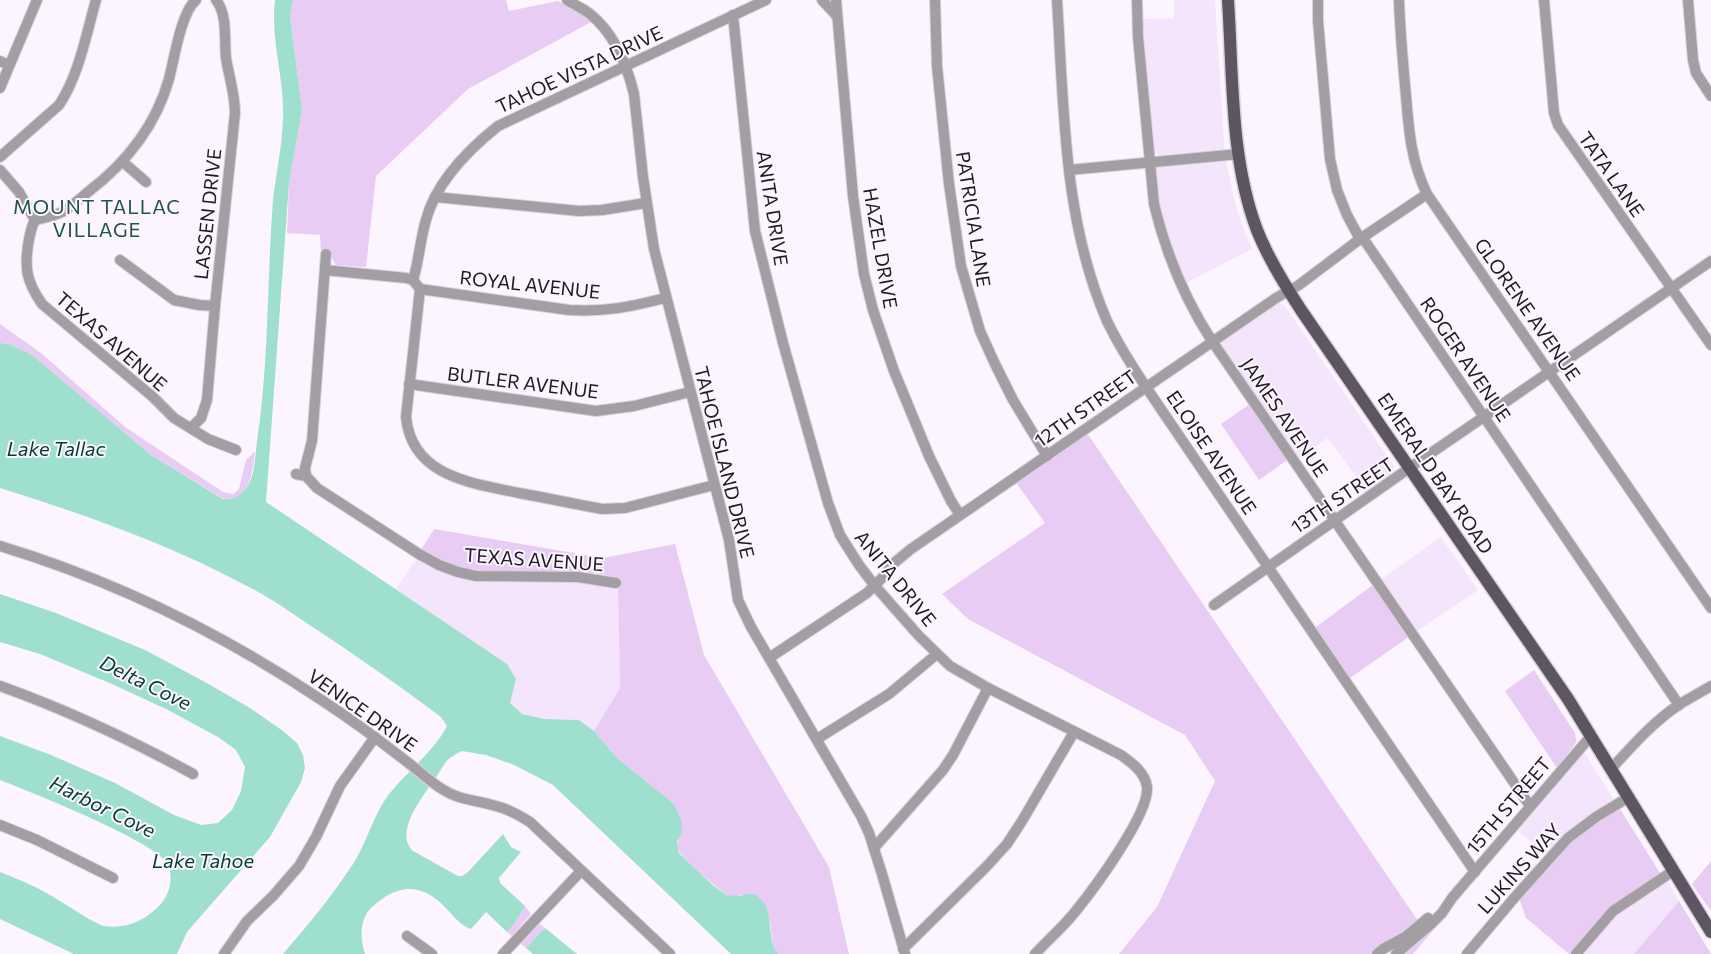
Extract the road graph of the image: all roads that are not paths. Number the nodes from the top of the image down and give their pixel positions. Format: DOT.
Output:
graph roads {
  1 [pos="37,0"];
  2 [pos="96,0"];
  3 [pos="196,0"];
  4 [pos="216,0"];
  5 [pos="567,0"];
  6 [pos="766,0"];
  7 [pos="822,0"];
  8 [pos="836,0"];
  9 [pos="936,0"];
  10 [pos="1057,0"];
  11 [pos="1137,0"];
  12 [pos="1228,0"];
  13 [pos="1318,0"];
  14 [pos="1399,0"];
  15 [pos="1544,0"];
  16 [pos="1688,0"];
  17 [pos="732,15"];
  18 [pos="837,16"];
  19 [pos="5,63"];
  20 [pos="625,67"];
  21 [pos="0,88"];
  22 [pos="1711,96"];
  23 [pos="1239,154"];
  24 [pos="0,157"];
  25 [pos="1149,161"];
  26 [pos="123,162"];
  27 [pos="0,170"];
  28 [pos="1069,170"];
  29 [pos="146,182"];
  30 [pos="1427,194"];
  31 [pos="435,197"];
  32 [pos="646,203"];
  33 [pos="35,220"];
  34 [pos="1360,239"];
  35 [pos="326,254"];
  36 [pos="120,260"];
  37 [pos="1711,261"];
  38 [pos="326,270"];
  39 [pos="413,280"];
  40 [pos="1672,288"];
  41 [pos="420,290"];
  42 [pos="1288,290"];
  43 [pos="666,298"];
  44 [pos="215,306"];
  45 [pos="1212,342"];
  46 [pos="1711,345"];
  47 [pos="1551,372"];
  48 [pos="409,384"];
  49 [pos="1146,387"];
  50 [pos="690,392"];
  51 [pos="1484,418"];
  52 [pos="191,428"];
  53 [pos="236,450"];
  54 [pos="1047,456"];
  55 [pos="1410,469"];
  56 [pos="714,485"];
  57 [pos="960,514"];
  58 [pos="1335,520"];
  59 [pos="0,546"];
  60 [pos="1269,566"];
  61 [pos="616,583"];
  62 [pos="875,586"];
  63 [pos="1214,605"];
  64 [pos="1711,608"];
  65 [pos="937,654"];
  66 [pos="769,658"];
  67 [pos="0,686"];
  68 [pos="1711,686"];
  69 [pos="988,688"];
  70 [pos="1679,705"];
  71 [pos="1074,732"];
  72 [pos="1591,736"];
  73 [pos="375,737"];
  74 [pos="816,739"];
  75 [pos="1611,769"];
  76 [pos="193,774"];
  77 [pos="1629,797"];
  78 [pos="1530,806"];
  79 [pos="0,825"];
  80 [pos="874,848"];
  81 [pos="581,871"];
  82 [pos="1673,871"];
  83 [pos="1475,872"];
  84 [pos="113,878"];
  85 [pos="1452,898"];
  86 [pos="1711,932"];
  87 [pos="407,936"];
  88 [pos="904,951"];
  89 [pos="224,954"];
  90 [pos="432,954"];
  91 [pos="503,954"];
  92 [pos="670,954"];
  93 [pos="1035,954"];
  94 [pos="1377,954"];
  95 [pos="1396,954"];
  96 [pos="1467,954"];
  97 [pos="1576,954"];
  1 -- 19 [label="street"];
  2 -- 24 [label="street"];
  3 -- 26 [label="street"];
  4 -- 44 [label="street, LASSEN DRIVE"];
  5 -- 20 [label="street, TAHOE ISLAND DRIVE"];
  6 -- 17 [label="street, TAHOE VISTA DRIVE"];
  7 -- 18 [label="street"];
  8 -- 18 [label="street, HAZEL DRIVE"];
  9 -- 54 [label="street, PATRICIA LANE"];
  10 -- 28 [label="street, ELOISE AVENUE"];
  11 -- 25 [label="street, JAMES AVENUE"];
  12 -- 23 [label="main road, EMERALD BAY ROAD"];
  13 -- 34 [label="street, ROGER AVENUE"];
  14 -- 30 [label="street, GLORENE AVENUE"];
  15 -- 40 [label="street, TATA LANE"];
  16 -- 22 [label="street"];
  17 -- 20 [label="street, TAHOE VISTA DRIVE"];
  17 -- 62 [label="street, ANITA DRIVE"];
  18 -- 57 [label="street, HAZEL DRIVE"];
  19 -- 21 [label="street"];
  20 -- 31 [label="street, TAHOE VISTA DRIVE"];
  20 -- 32 [label="street, TAHOE ISLAND DRIVE"];
  23 -- 25 [label="street"];
  23 -- 42 [label="main road, EMERALD BAY ROAD"];
  25 -- 28 [label="street"];
  25 -- 45 [label="street, JAMES AVENUE"];
  26 -- 29 [label="street"];
  26 -- 33 [label="street"];
  27 -- 33 [label="street"];
  28 -- 49 [label="street, ELOISE AVENUE"];
  30 -- 34 [label="street, 12TH STREET"];
  30 -- 47 [label="street, GLORENE AVENUE"];
  31 -- 32 [label="street"];
  31 -- 39 [label="street, TAHOE VISTA DRIVE"];
  32 -- 43 [label="street, TAHOE ISLAND DRIVE"];
  33 -- 52 [label="street, TEXAS AVENUE"];
  34 -- 42 [label="street, 12TH STREET"];
  34 -- 51 [label="street, ROGER AVENUE"];
  35 -- 38 [label="street"];
  36 -- 44 [label="street"];
  37 -- 40 [label="street, 13TH STREET"];
  38 -- 39 [label="street"];
  38 -- 61 [label="street, TEXAS AVENUE"];
  39 -- 41 [label="street"];
  40 -- 46 [label="street, TATA LANE"];
  40 -- 47 [label="street, 13TH STREET"];
  41 -- 43 [label="street, ROYAL AVENUE"];
  41 -- 48 [label="street"];
  42 -- 45 [label="street, 12TH STREET"];
  42 -- 55 [label="main road, EMERALD BAY ROAD"];
  43 -- 50 [label="street, TAHOE ISLAND DRIVE"];
  44 -- 52 [label="street, LASSEN DRIVE"];
  45 -- 49 [label="street, 12TH STREET"];
  45 -- 58 [label="street, JAMES AVENUE"];
  47 -- 51 [label="street, 13TH STREET"];
  47 -- 64 [label="street, GLORENE AVENUE"];
  48 -- 50 [label="street, BUTLER AVENUE"];
  48 -- 56 [label="street"];
  49 -- 54 [label="street, 12TH STREET"];
  49 -- 60 [label="street, ELOISE AVENUE"];
  50 -- 56 [label="street, TAHOE ISLAND DRIVE"];
  51 -- 55 [label="street, 13TH STREET"];
  51 -- 70 [label="street, ROGER AVENUE"];
  52 -- 53 [label="street, TEXAS AVENUE"];
  54 -- 57 [label="street, 12TH STREET"];
  55 -- 58 [label="street, 13TH STREET"];
  55 -- 72 [label="main road, EMERALD BAY ROAD"];
  56 -- 66 [label="street, TAHOE ISLAND DRIVE"];
  57 -- 62 [label="street, 12TH STREET"];
  58 -- 60 [label="street, 13TH STREET"];
  58 -- 78 [label="street, JAMES AVENUE"];
  59 -- 73 [label="street, VENICE DRIVE"];
  60 -- 63 [label="street, 13TH STREET"];
  60 -- 83 [label="street, ELOISE AVENUE"];
  62 -- 65 [label="street, ANITA DRIVE"];
  62 -- 66 [label="street, 12TH STREET"];
  65 -- 69 [label="street, ANITA DRIVE"];
  65 -- 74 [label="street"];
  66 -- 74 [label="street, TAHOE ISLAND DRIVE"];
  67 -- 76 [label="street"];
  68 -- 70 [label="street"];
  69 -- 71 [label="street, ANITA DRIVE"];
  69 -- 80 [label="street"];
  70 -- 75 [label="street"];
  71 -- 88 [label="street"];
  71 -- 93 [label="street, ANITA DRIVE"];
  72 -- 75 [label="main road, EMERALD BAY ROAD"];
  72 -- 78 [label="street, 15TH STREET"];
  73 -- 81 [label="street, VENICE DRIVE"];
  73 -- 89 [label="street"];
  74 -- 80 [label="street, TAHOE ISLAND DRIVE"];
  75 -- 77 [label="main road, EMERALD BAY ROAD"];
  77 -- 82 [label="main road, EMERALD BAY ROAD"];
  77 -- 96 [label="street, LUKINS WAY"];
  78 -- 83 [label="street, 15TH STREET"];
  79 -- 84 [label="street"];
  80 -- 88 [label="street, TAHOE ISLAND DRIVE"];
  81 -- 91 [label="street"];
  81 -- 92 [label="street, VENICE DRIVE"];
  82 -- 86 [label="main road, EMERALD BAY ROAD"];
  82 -- 97 [label="street"];
  83 -- 85 [label="street, 15TH STREET"];
  85 -- 94 [label="street, 15TH STREET"];
  85 -- 95 [label="street, 15TH STREET"];
  87 -- 90 [label="street"];
}
